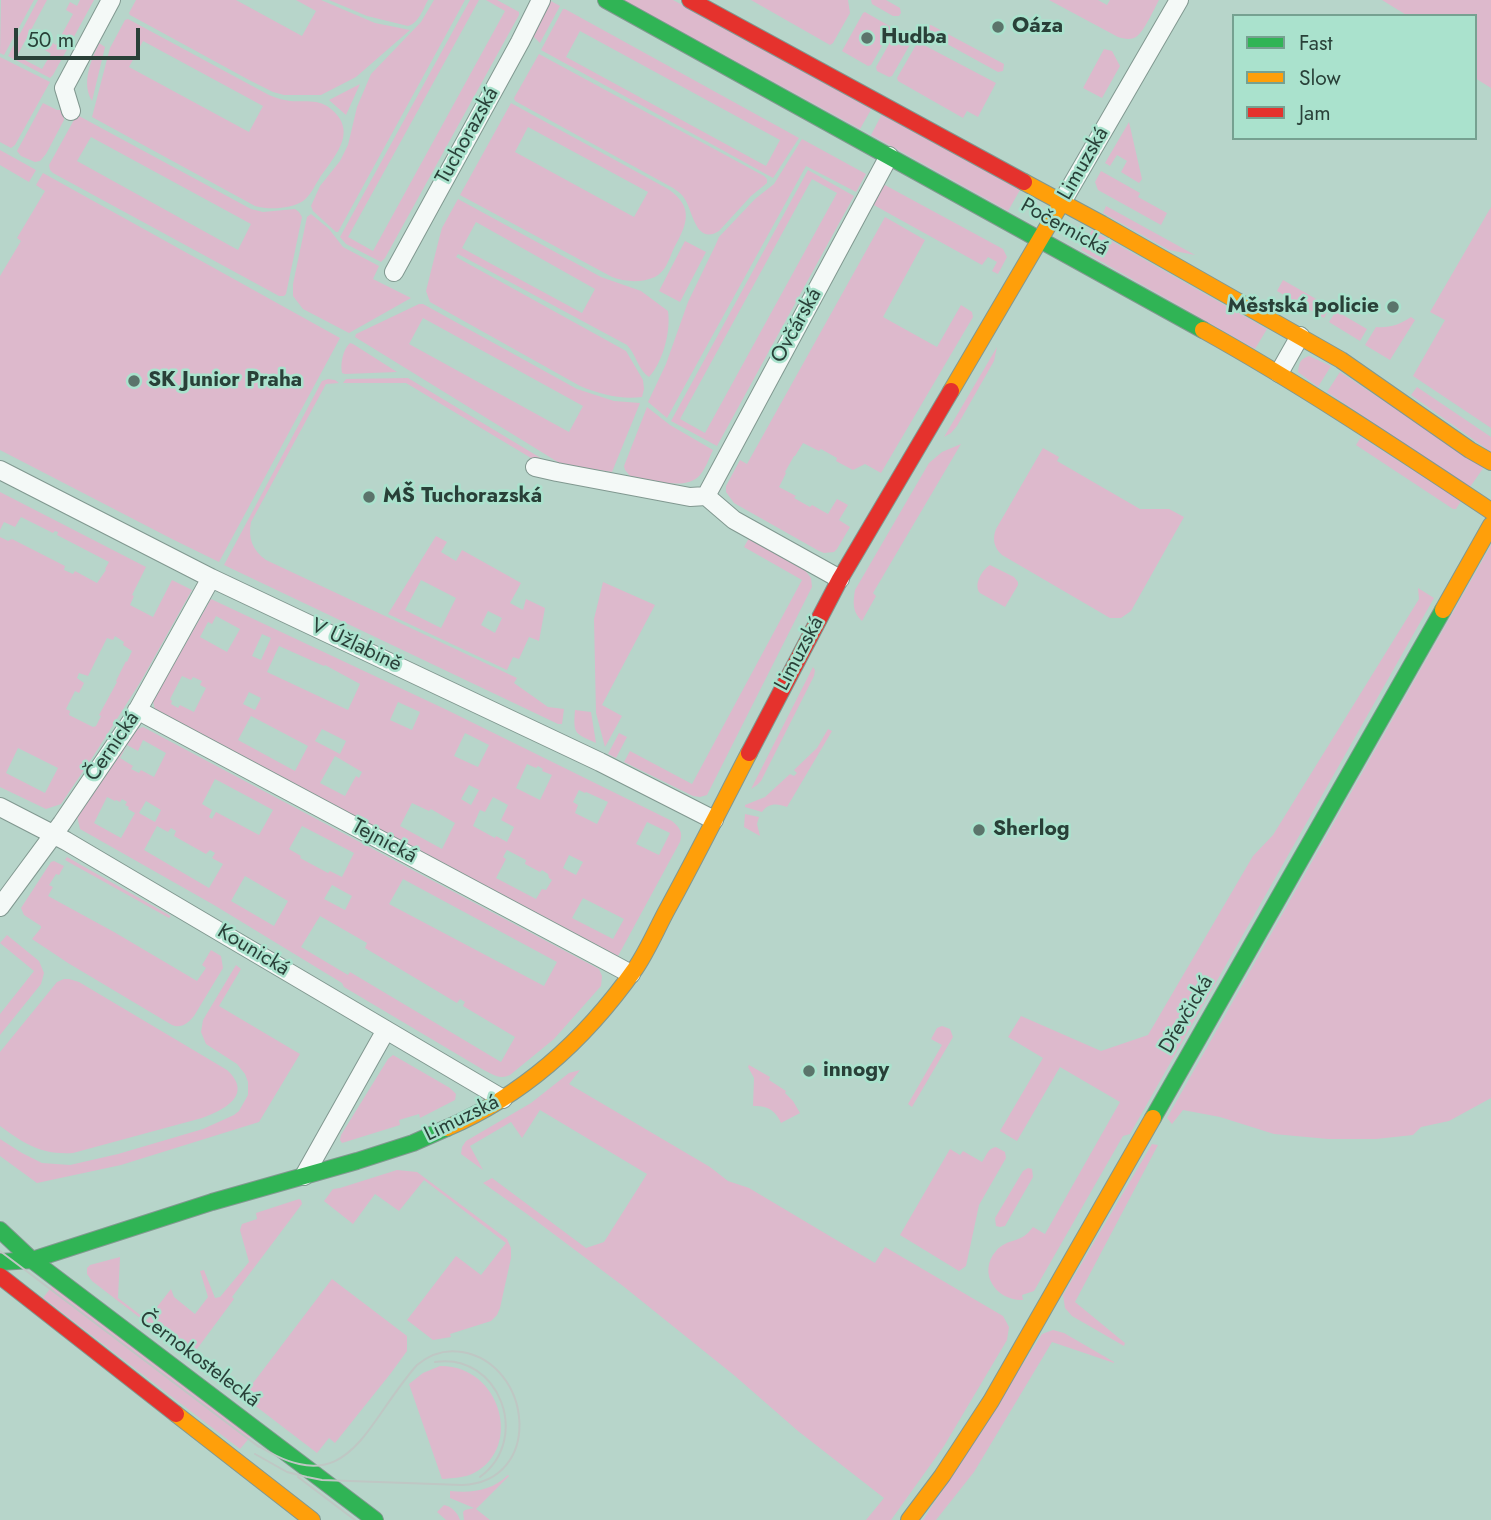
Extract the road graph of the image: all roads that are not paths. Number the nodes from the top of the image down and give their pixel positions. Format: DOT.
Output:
graph roads {
  1 [pos="111,0"];
  2 [pos="541,0"];
  3 [pos="606,0"];
  4 [pos="690,0"];
  5 [pos="1179,0"];
  6 [pos="71,111"];
  7 [pos="889,156"];
  8 [pos="1062,202"];
  9 [pos="1041,239"];
  10 [pos="394,272"];
  11 [pos="1300,336"];
  12 [pos="1279,373"];
  13 [pos="1491,462"];
  14 [pos="535,467"];
  15 [pos="0,470"];
  16 [pos="706,496"];
  17 [pos="1491,511"];
  18 [pos="1491,524"];
  19 [pos="211,578"];
  20 [pos="840,579"];
  21 [pos="138,710"];
  22 [pos="0,807"];
  23 [pos="714,820"];
  24 [pos="54,834"];
  25 [pos="0,907"];
  26 [pos="631,974"];
  27 [pos="386,1030"];
  28 [pos="503,1100"];
  29 [pos="304,1176"];
  30 [pos="0,1230"];
  31 [pos="32,1260"];
  32 [pos="0,1262"];
  33 [pos="2,1282"];
  34 [pos="312,1520"];
  35 [pos="375,1520"];
  36 [pos="909,1520"];
  1 -- 6 [label="street"];
  2 -- 10 [label="street, Tuchorazská"];
  3 -- 7 [label="street, Počernická"];
  4 -- 8 [label="street, Počernická"];
  5 -- 8 [label="street, Limuzská"];
  7 -- 9 [label="street, Počernická"];
  7 -- 16 [label="street, Ovčárská"];
  8 -- 9 [label="street, Limuzská"];
  8 -- 11 [label="street, Počernická"];
  9 -- 12 [label="street, Počernická"];
  9 -- 20 [label="street, Limuzská"];
  11 -- 12 [label="street"];
  11 -- 13 [label="street, Počernická"];
  12 -- 17 [label="street, Počernická"];
  14 -- 16 [label="street"];
  15 -- 19 [label="street, V Úžlabině"];
  16 -- 20 [label="street"];
  18 -- 36 [label="street, Dřevčická"];
  19 -- 21 [label="street, Černická"];
  19 -- 23 [label="street, V Úžlabině"];
  20 -- 23 [label="street, Limuzská"];
  21 -- 24 [label="street, Černická"];
  21 -- 26 [label="street, Tejnická"];
  22 -- 24 [label="street, Kounická"];
  23 -- 26 [label="street, Limuzská"];
  24 -- 25 [label="street, Černická"];
  24 -- 27 [label="street, Kounická"];
  26 -- 28 [label="street, Limuzská"];
  27 -- 28 [label="street, Kounická"];
  27 -- 29 [label="street"];
  28 -- 29 [label="street, Limuzská"];
  29 -- 31 [label="street, Limuzská"];
  30 -- 31 [label="street, Černokostelecká"];
  31 -- 32 [label="street"];
  31 -- 33 [label="street"];
  31 -- 35 [label="street, Černokostelecká"];
  33 -- 34 [label="street"];
}
